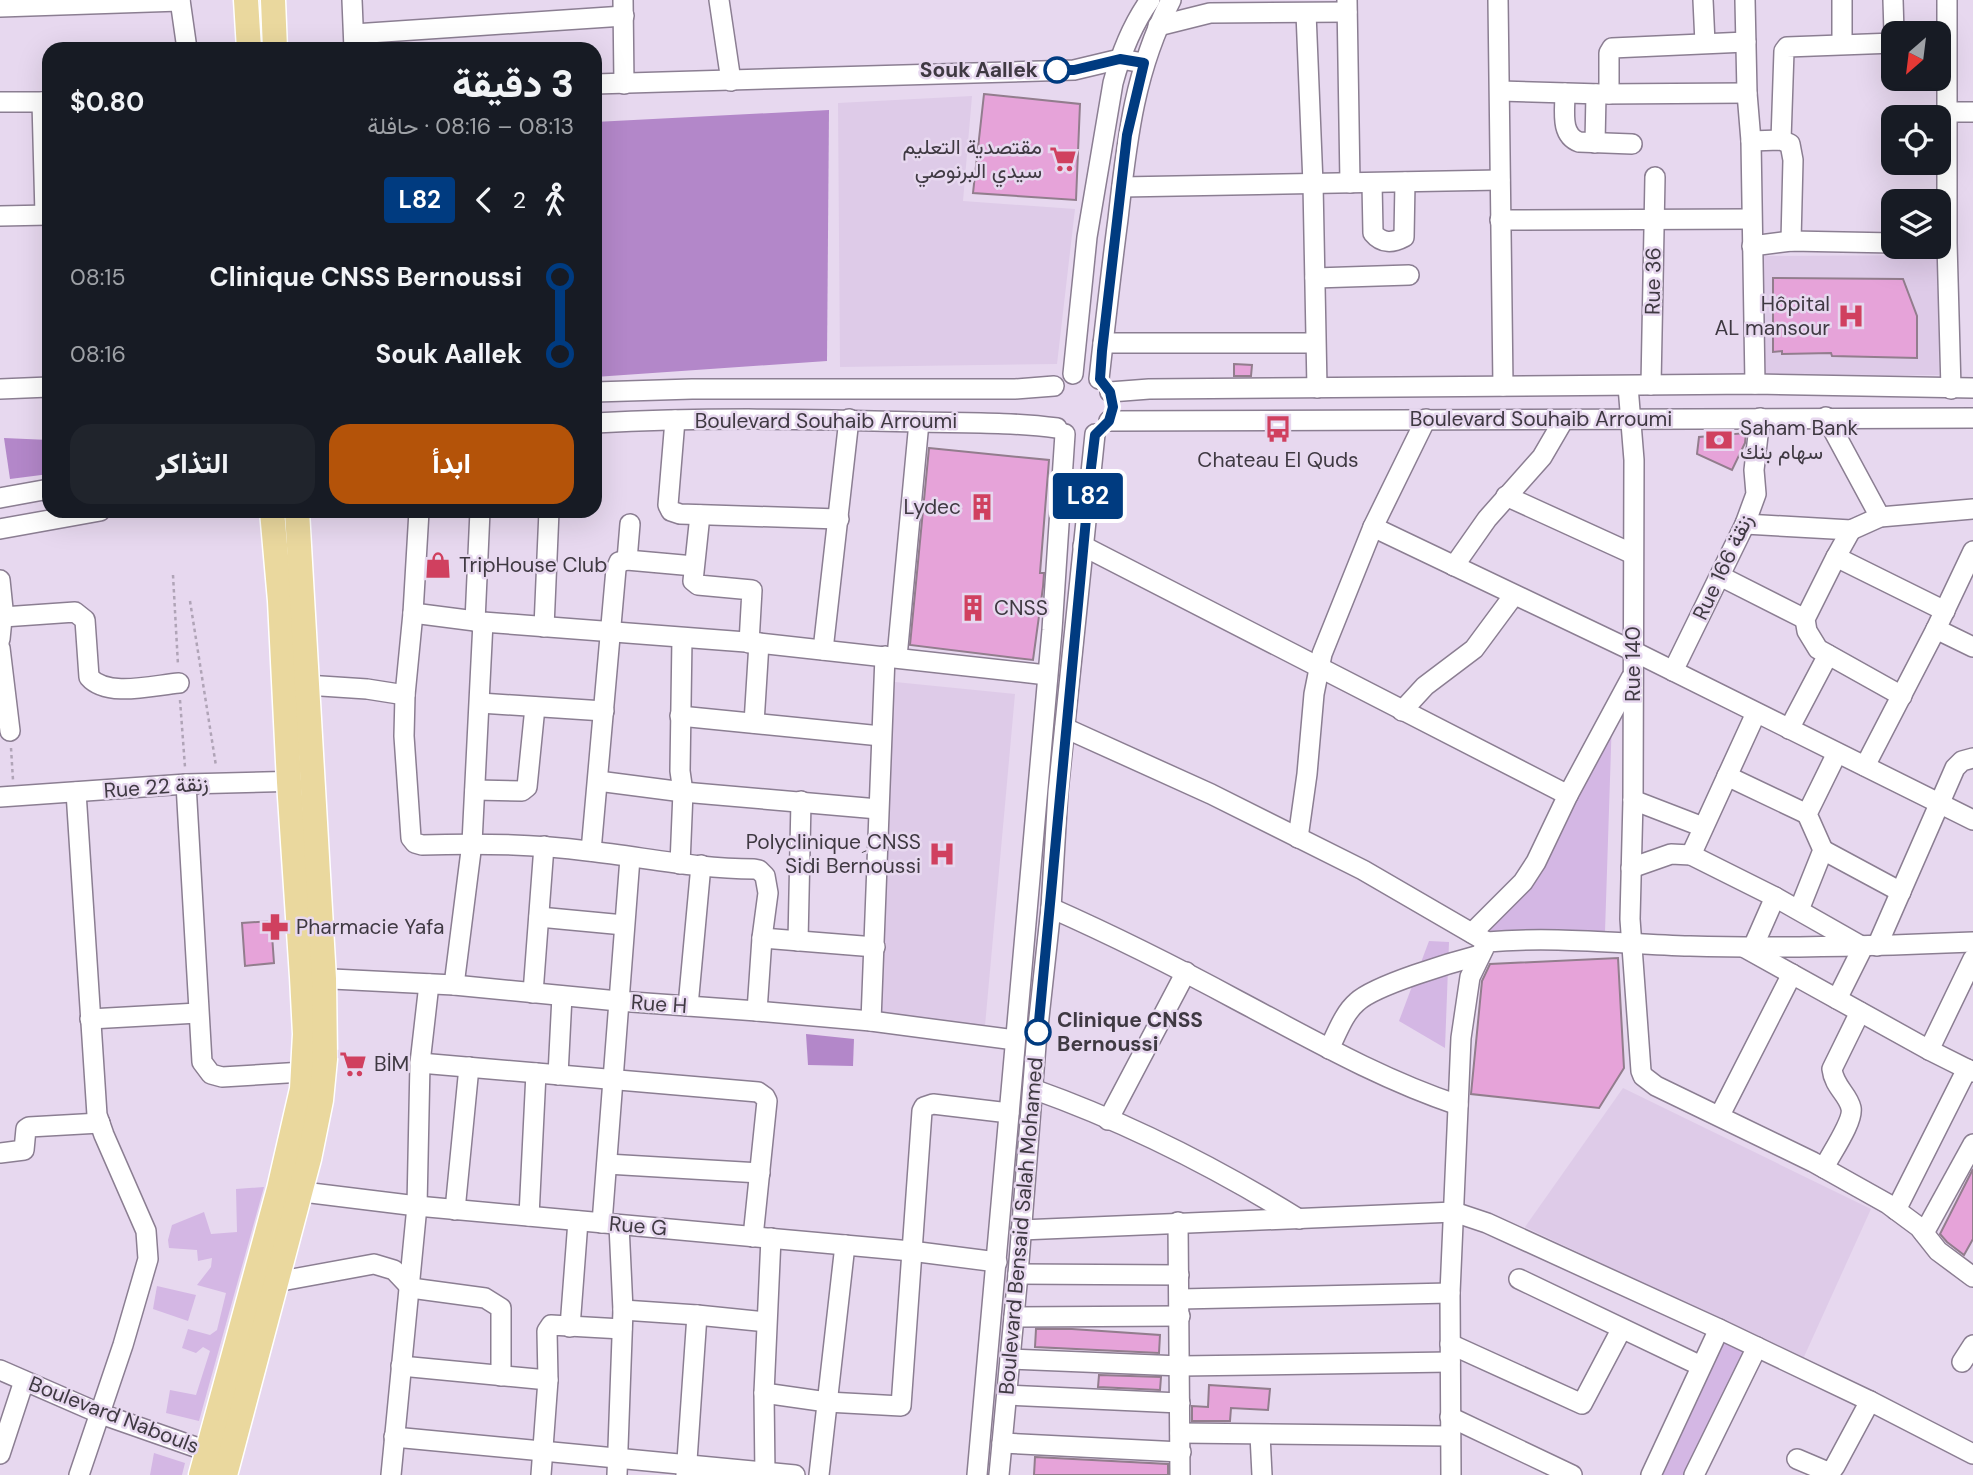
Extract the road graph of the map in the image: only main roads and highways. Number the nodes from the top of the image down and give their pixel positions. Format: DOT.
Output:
graph roads {
  1 [pos="246,0"];
  2 [pos="273,0"];
  3 [pos="249,42"];
  4 [pos="275,42"];
  5 [pos="273,518"];
  6 [pos="297,518"];
  7 [pos="300,781"];
  8 [pos="313,978"];
  9 [pos="290,1190"];
  10 [pos="216,1465"];
  1 -- 3 [label="main road"];
  2 -- 4 [label="main road"];
  5 -- 7 [label="main road"];
  6 -- 7 [label="main road"];
  7 -- 8 [label="main road"];
  8 -- 9 [label="main road"];
  8 -- 9 [label="main road"];
  9 -- 10 [label="main road"];
  9 -- 10 [label="main road"];
}
